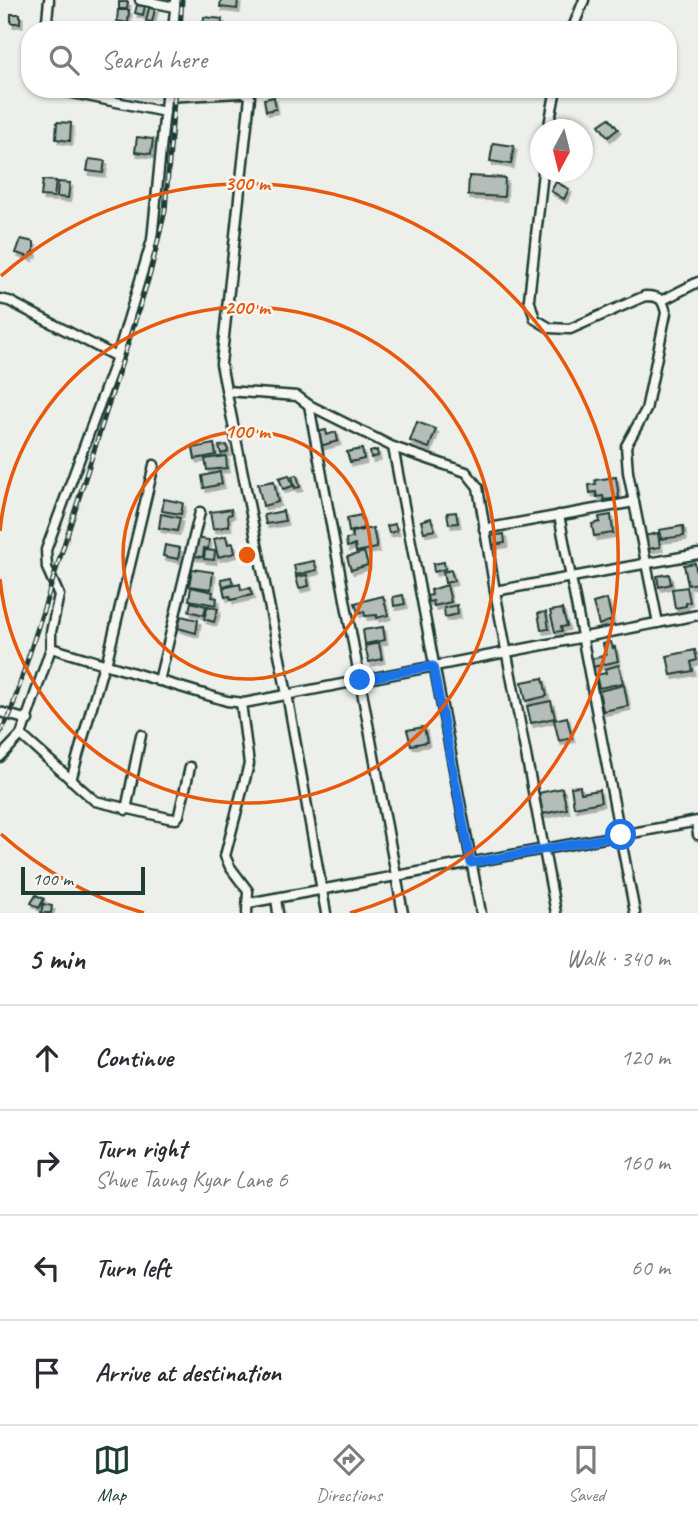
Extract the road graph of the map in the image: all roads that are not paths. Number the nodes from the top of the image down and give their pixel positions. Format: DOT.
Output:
graph roads {
  1 [pos="49,0"];
  2 [pos="140,0"];
  3 [pos="584,0"];
  4 [pos="176,3"];
  5 [pos="47,21"];
  6 [pos="174,21"];
  7 [pos="576,21"];
  8 [pos="97,98"];
  9 [pos="166,98"];
  10 [pos="250,98"];
  11 [pos="554,98"];
  12 [pos="165,112"];
  13 [pos="550,119"];
  14 [pos="542,182"];
  15 [pos="698,282"];
  16 [pos="0,299"];
  17 [pos="663,300"];
  18 [pos="117,357"];
  19 [pos="227,391"];
  20 [pos="309,405"];
  21 [pos="393,447"];
  22 [pos="154,465"];
  23 [pos="634,502"];
  24 [pos="200,512"];
  25 [pos="559,516"];
  26 [pos="484,529"];
  27 [pos="698,554"];
  28 [pos="646,563"];
  29 [pos="570,577"];
  30 [pos="495,592"];
  31 [pos="698,615"];
  32 [pos="658,623"];
  33 [pos="582,637"];
  34 [pos="51,648"];
  35 [pos="507,651"];
  36 [pos="105,664"];
  37 [pos="433,666"];
  38 [pos="360,680"];
  39 [pos="159,681"];
  40 [pos="287,694"];
  41 [pos="241,703"];
  42 [pos="0,712"];
  43 [pos="28,720"];
  44 [pos="21,735"];
  45 [pos="141,735"];
  46 [pos="0,757"];
  47 [pos="190,767"];
  48 [pos="71,780"];
  49 [pos="126,810"];
  50 [pos="697,821"];
  51 [pos="621,835"];
  52 [pos="698,835"];
  53 [pos="545,850"];
  54 [pos="471,863"];
  55 [pos="396,877"];
  56 [pos="322,890"];
  57 [pos="276,898"];
  58 [pos="248,903"];
  59 [pos="247,913"];
  60 [pos="278,913"];
  61 [pos="326,913"];
  62 [pos="403,913"];
  63 [pos="481,913"];
  64 [pos="556,913"];
  65 [pos="635,913"];
  1 -- 5 [label="street"];
  2 -- 4 [label="street"];
  3 -- 7 [label="street"];
  4 -- 6 [label="street"];
  8 -- 12 [label="street"];
  9 -- 12 [label="street"];
  10 -- 19 [label="street"];
  11 -- 13 [label="street"];
  12 -- 18 [label="street"];
  14 -- 17 [label="street"];
  15 -- 17 [label="street"];
  16 -- 18 [label="street"];
  17 -- 23 [label="street"];
  18 -- 34 [label="street"];
  19 -- 20 [label="street"];
  19 -- 40 [label="street"];
  20 -- 21 [label="street"];
  20 -- 38 [label="street"];
  21 -- 26 [label="street"];
  21 -- 37 [label="street"];
  22 -- 36 [label="street"];
  23 -- 25 [label="street"];
  23 -- 28 [label="street"];
  24 -- 39 [label="street"];
  25 -- 26 [label="street"];
  25 -- 29 [label="street"];
  26 -- 30 [label="street"];
  27 -- 28 [label="street"];
  28 -- 29 [label="street"];
  28 -- 32 [label="street"];
  29 -- 30 [label="street"];
  29 -- 33 [label="street"];
  30 -- 35 [label="street"];
  31 -- 32 [label="street"];
  32 -- 33 [label="street"];
  33 -- 35 [label="street"];
  33 -- 51 [label="street"];
  34 -- 36 [label="street"];
  34 -- 43 [label="street"];
  35 -- 37 [label="street"];
  35 -- 53 [label="street"];
  36 -- 39 [label="street"];
  36 -- 48 [label="street"];
  37 -- 38 [label="street"];
  37 -- 54 [label="street"];
  38 -- 40 [label="street"];
  38 -- 55 [label="street"];
  39 -- 41 [label="street"];
  40 -- 41 [label="street"];
  40 -- 56 [label="street"];
  41 -- 58 [label="street"];
  42 -- 43 [label="street"];
  43 -- 44 [label="street"];
  44 -- 46 [label="street"];
  44 -- 48 [label="street"];
  45 -- 49 [label="street"];
  47 -- 49 [label="street"];
  48 -- 49 [label="street"];
  50 -- 51 [label="street"];
  50 -- 52 [label="street"];
  51 -- 53 [label="street"];
  51 -- 65 [label="street"];
  53 -- 54 [label="street"];
  53 -- 64 [label="street"];
  54 -- 55 [label="street"];
  54 -- 63 [label="street"];
  55 -- 56 [label="street"];
  55 -- 62 [label="street"];
  56 -- 57 [label="street"];
  56 -- 61 [label="street"];
  57 -- 58 [label="street"];
  57 -- 60 [label="street"];
  58 -- 59 [label="street"];
}
